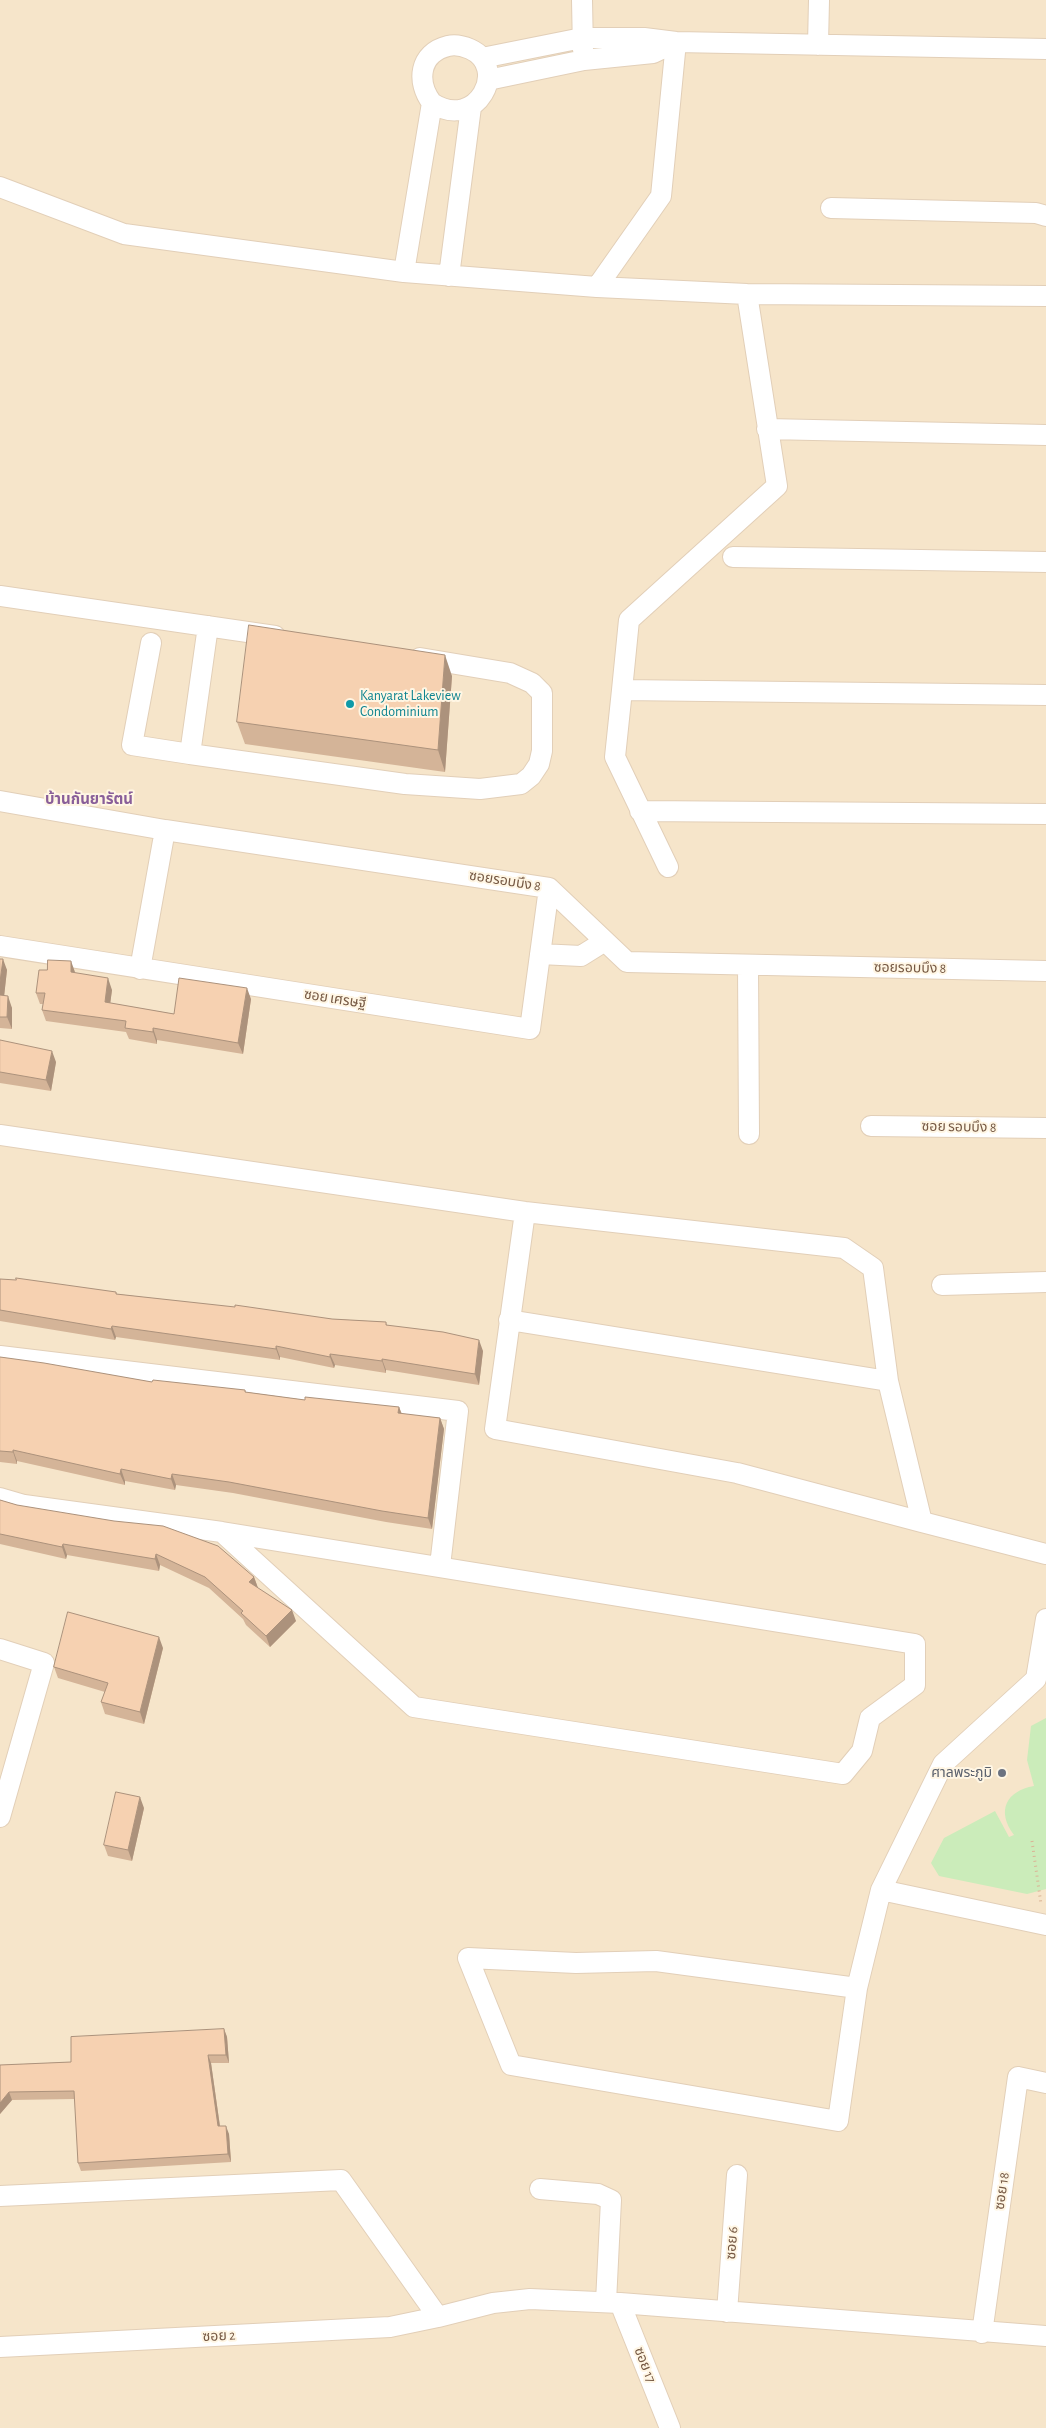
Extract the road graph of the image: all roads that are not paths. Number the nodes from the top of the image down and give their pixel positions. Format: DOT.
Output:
graph roads {
  1 [pos="582,0"];
  2 [pos="819,0"];
  3 [pos="582,38"];
  4 [pos="676,42"];
  5 [pos="818,45"];
  6 [pos="1046,49"];
  7 [pos="482,58"];
  8 [pos="584,60"];
  9 [pos="488,80"];
  10 [pos="432,103"];
  11 [pos="471,107"];
  12 [pos="0,188"];
  13 [pos="830,208"];
  14 [pos="1046,216"];
  15 [pos="404,272"];
  16 [pos="449,276"];
  17 [pos="597,287"];
  18 [pos="747,294"];
  19 [pos="1046,296"];
  20 [pos="767,429"];
  21 [pos="1046,435"];
  22 [pos="733,557"];
  23 [pos="1046,562"];
  24 [pos="0,596"];
  25 [pos="208,626"];
  26 [pos="298,639"];
  27 [pos="151,643"];
  28 [pos="405,656"];
  29 [pos="622,690"];
  30 [pos="1046,695"];
  31 [pos="190,754"];
  32 [pos="0,801"];
  33 [pos="640,811"];
  34 [pos="1046,814"];
  35 [pos="165,830"];
  36 [pos="668,867"];
  37 [pos="549,888"];
  38 [pos="605,941"];
  39 [pos="0,946"];
  40 [pos="540,954"];
  41 [pos="748,965"];
  42 [pos="140,969"];
  43 [pos="1046,971"];
  44 [pos="871,1126"];
  45 [pos="1046,1128"];
  46 [pos="749,1134"];
  47 [pos="0,1135"];
  48 [pos="526,1212"];
  49 [pos="1046,1282"];
  50 [pos="942,1285"];
  51 [pos="509,1320"];
  52 [pos="0,1356"];
  53 [pos="888,1381"];
  54 [pos="0,1498"];
  55 [pos="922,1522"];
  56 [pos="222,1532"];
  57 [pos="1046,1554"];
  58 [pos="440,1566"];
  59 [pos="1046,1619"];
  60 [pos="0,1649"];
  61 [pos="1041,1681"];
  62 [pos="0,1817"];
  63 [pos="881,1890"];
  64 [pos="1044,1917"];
  65 [pos="857,1988"];
  66 [pos="1046,2083"];
  67 [pos="737,2175"];
  68 [pos="540,2189"];
  69 [pos="0,2196"];
  70 [pos="613,2302"];
  71 [pos="727,2312"];
  72 [pos="438,2317"];
  73 [pos="982,2333"];
  74 [pos="1046,2336"];
  75 [pos="0,2347"];
  76 [pos="670,2428"];
  1 -- 3 [label="street"];
  2 -- 5 [label="street"];
  3 -- 4 [label="street"];
  3 -- 7 [label="street"];
  3 -- 8 [label="street"];
  4 -- 5 [label="street"];
  4 -- 8 [label="street"];
  4 -- 17 [label="street"];
  5 -- 6 [label="street"];
  7 -- 9 [label="street"];
  7 -- 10 [label="street"];
  8 -- 9 [label="street"];
  9 -- 11 [label="street"];
  10 -- 11 [label="street"];
  10 -- 15 [label="street"];
  11 -- 16 [label="street"];
  12 -- 15 [label="street"];
  13 -- 14 [label="street"];
  15 -- 16 [label="street"];
  16 -- 17 [label="street"];
  17 -- 18 [label="street"];
  18 -- 19 [label="street"];
  18 -- 20 [label="street"];
  20 -- 21 [label="street"];
  20 -- 29 [label="street"];
  22 -- 23 [label="street"];
  24 -- 25 [label="street"];
  25 -- 26 [label="street"];
  25 -- 31 [label="street"];
  27 -- 31 [label="street"];
  28 -- 31 [label="street"];
  29 -- 30 [label="street"];
  29 -- 33 [label="street"];
  32 -- 35 [label="street, ซอยรอบบึง 8"];
  33 -- 34 [label="street"];
  33 -- 36 [label="street"];
  35 -- 37 [label="street, ซอยรอบบึง 8"];
  35 -- 42 [label="street"];
  37 -- 38 [label="street, ซอยรอบบึง 8"];
  37 -- 40 [label="street"];
  38 -- 40 [label="street"];
  38 -- 41 [label="street, ซอยรอบบึง 8"];
  39 -- 42 [label="street, ซอย เศรษฐี"];
  40 -- 42 [label="street, ซอย เศรษฐี"];
  41 -- 43 [label="street, ซอยรอบบึง 8"];
  41 -- 46 [label="street"];
  44 -- 45 [label="street, ซอย รอบบึง 8"];
  47 -- 48 [label="street"];
  48 -- 51 [label="street"];
  48 -- 53 [label="street"];
  49 -- 50 [label="street"];
  51 -- 53 [label="street"];
  51 -- 55 [label="street"];
  52 -- 58 [label="street"];
  53 -- 55 [label="street"];
  54 -- 56 [label="street"];
  55 -- 57 [label="street"];
  56 -- 58 [label="street"];
  56 -- 58 [label="street"];
  59 -- 61 [label="street"];
  60 -- 62 [label="street"];
  61 -- 63 [label="street"];
  63 -- 64 [label="street"];
  63 -- 65 [label="street"];
  65 -- 65 [label="street"];
  66 -- 73 [label="street, ซอย 18"];
  67 -- 71 [label="street, ซอย 6"];
  68 -- 70 [label="street"];
  69 -- 72 [label="street"];
  70 -- 71 [label="street, ซอย 2"];
  70 -- 72 [label="street, ซอย 2"];
  70 -- 76 [label="street, ซอย 17"];
  71 -- 73 [label="street, ซอย 2"];
  72 -- 75 [label="street, ซอย 2"];
  73 -- 74 [label="street, ซอย 2"];
}
